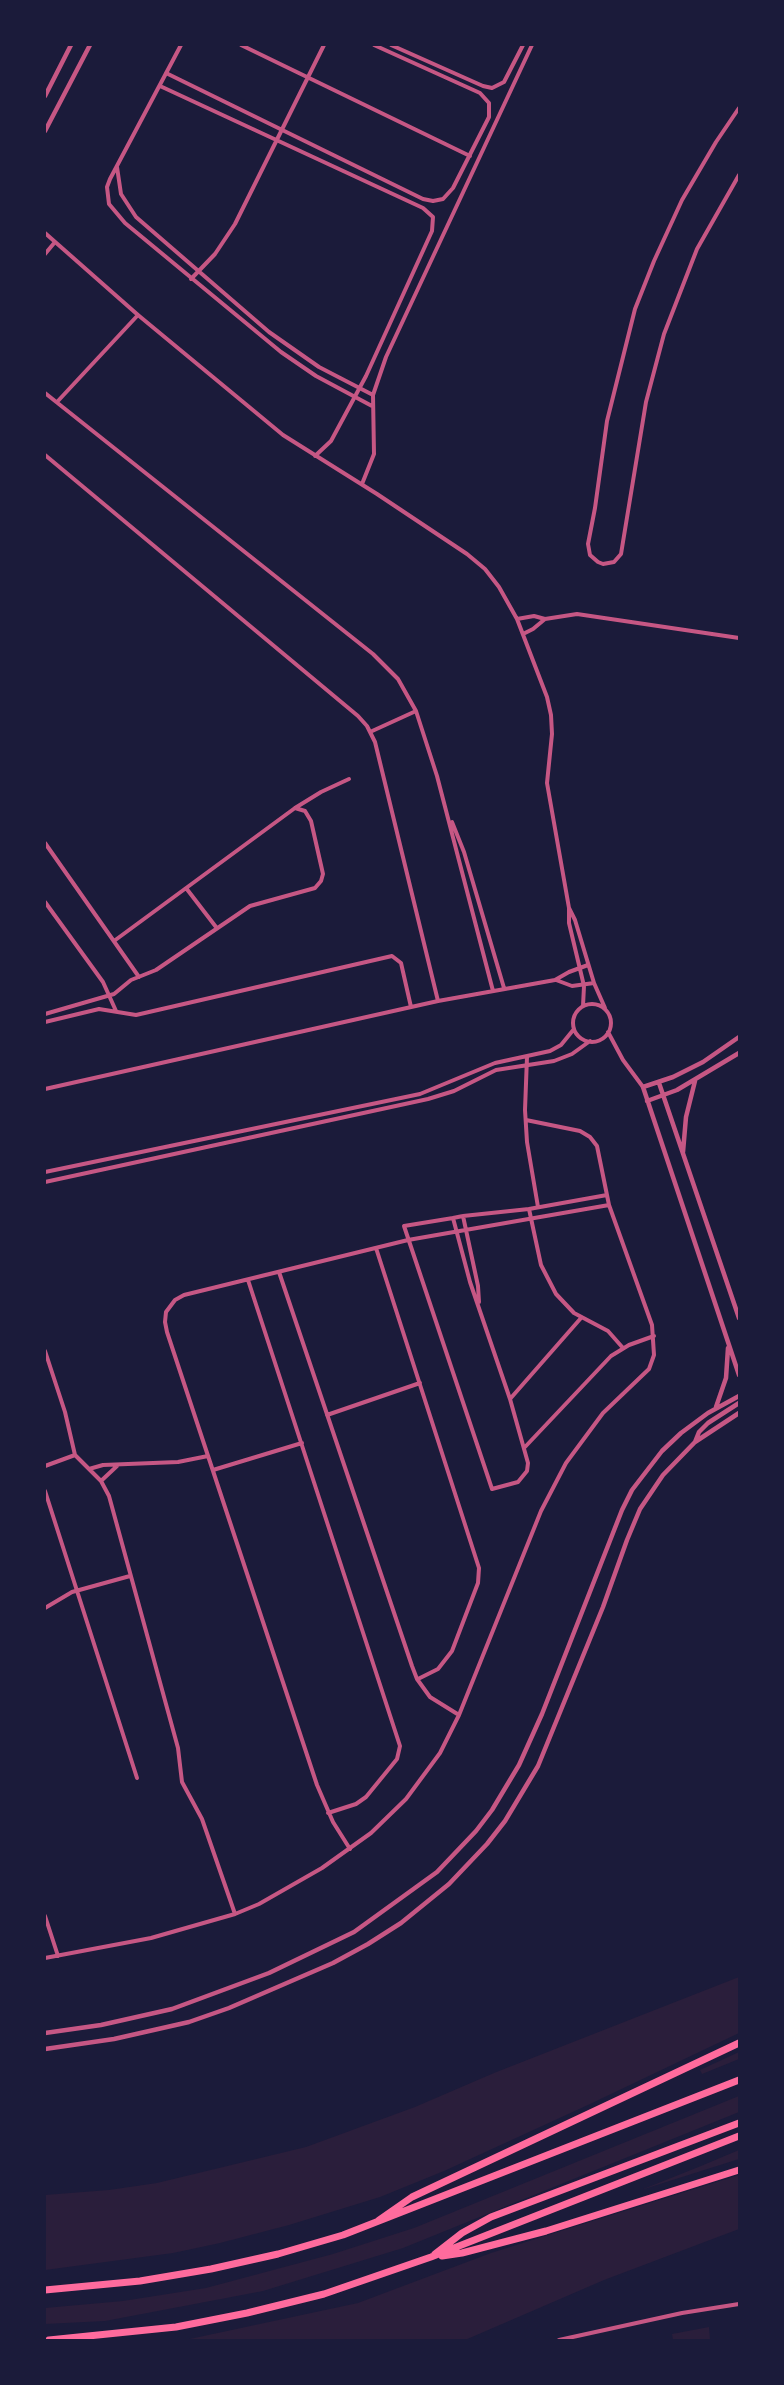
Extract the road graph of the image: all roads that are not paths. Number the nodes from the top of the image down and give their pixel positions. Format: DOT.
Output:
graph roads {
  1 [pos="71,45"];
  2 [pos="90,45"];
  3 [pos="181,45"];
  4 [pos="241,45"];
  5 [pos="324,45"];
  6 [pos="374,45"];
  7 [pos="392,45"];
  8 [pos="523,45"];
  9 [pos="532,45"];
  10 [pos="166,73"];
  11 [pos="308,77"];
  12 [pos="160,86"];
  13 [pos="45,96"];
  14 [pos="739,108"];
  15 [pos="281,130"];
  16 [pos="45,131"];
  17 [pos="276,140"];
  18 [pos="470,156"];
  19 [pos="117,166"];
  20 [pos="739,175"];
  21 [pos="45,233"];
  22 [pos="55,242"];
  23 [pos="45,254"];
  24 [pos="199,272"];
  25 [pos="191,279"];
  26 [pos="138,315"];
  27 [pos="359,388"];
  28 [pos="45,393"];
  29 [pos="373,395"];
  30 [pos="355,397"];
  31 [pos="57,402"];
  32 [pos="372,406"];
  33 [pos="45,455"];
  34 [pos="315,456"];
  35 [pos="362,484"];
  36 [pos="517,619"];
  37 [pos="545,619"];
  38 [pos="523,634"];
  39 [pos="739,638"];
  40 [pos="416,711"];
  41 [pos="370,732"];
  42 [pos="349,779"];
  43 [pos="295,808"];
  44 [pos="450,819"];
  45 [pos="45,843"];
  46 [pos="467,863"];
  47 [pos="460,865"];
  48 [pos="186,888"];
  49 [pos="45,902"];
  50 [pos="569,908"];
  51 [pos="485,920"];
  52 [pos="475,922"];
  53 [pos="216,927"];
  54 [pos="114,941"];
  55 [pos="588,965"];
  56 [pos="580,968"];
  57 [pos="139,977"];
  58 [pos="555,980"];
  59 [pos="594,983"];
  60 [pos="584,986"];
  61 [pos="504,988"];
  62 [pos="493,991"];
  63 [pos="110,995"];
  64 [pos="438,1001"];
  65 [pos="583,1006"];
  66 [pos="411,1007"];
  67 [pos="117,1012"];
  68 [pos="607,1012"];
  69 [pos="45,1014"];
  70 [pos="45,1022"];
  71 [pos="574,1029"];
  72 [pos="608,1032"];
  73 [pos="739,1037"];
  74 [pos="590,1041"];
  75 [pos="739,1053"];
  76 [pos="527,1057"];
  77 [pos="526,1065"];
  78 [pos="695,1081"];
  79 [pos="659,1083"];
  80 [pos="643,1088"];
  81 [pos="45,1089"];
  82 [pos="663,1096"];
  83 [pos="398,1099"];
  84 [pos="647,1101"];
  85 [pos="398,1107"];
  86 [pos="526,1120"];
  87 [pos="231,1133"];
  88 [pos="232,1141"];
  89 [pos="682,1155"];
  90 [pos="45,1172"];
  91 [pos="45,1182"];
  92 [pos="607,1195"];
  93 [pos="609,1204"];
  94 [pos="538,1207"];
  95 [pos="529,1209"];
  96 [pos="463,1216"];
  97 [pos="453,1218"];
  98 [pos="531,1220"];
  99 [pos="466,1229"];
  100 [pos="456,1231"];
  101 [pos="408,1240"];
  102 [pos="376,1248"];
  103 [pos="279,1272"];
  104 [pos="248,1280"];
  105 [pos="479,1303"];
  106 [pos="581,1318"];
  107 [pos="739,1318"];
  108 [pos="654,1336"];
  109 [pos="729,1346"];
  110 [pos="623,1348"];
  111 [pos="45,1351"];
  112 [pos="739,1375"];
  113 [pos="420,1383"];
  114 [pos="739,1396"];
  115 [pos="510,1399"];
  116 [pos="739,1403"];
  117 [pos="716,1408"];
  118 [pos="739,1413"];
  119 [pos="327,1414"];
  120 [pos="695,1442"];
  121 [pos="302,1443"];
  122 [pos="525,1448"];
  123 [pos="75,1455"];
  124 [pos="208,1456"];
  125 [pos="45,1466"];
  126 [pos="117,1466"];
  127 [pos="88,1469"];
  128 [pos="213,1470"];
  129 [pos="101,1481"];
  130 [pos="45,1491"];
  131 [pos="130,1576"];
  132 [pos="77,1590"];
  133 [pos="45,1608"];
  134 [pos="417,1679"];
  135 [pos="459,1715"];
  136 [pos="137,1778"];
  137 [pos="328,1813"];
  138 [pos="350,1849"];
  139 [pos="235,1914"];
  140 [pos="45,1916"];
  141 [pos="58,1956"];
  142 [pos="45,1958"];
  143 [pos="45,2033"];
  144 [pos="739,2043"];
  145 [pos="45,2049"];
  146 [pos="739,2080"];
  147 [pos="739,2123"];
  148 [pos="739,2136"];
  149 [pos="739,2170"];
  150 [pos="375,2223"];
  151 [pos="430,2258"];
  152 [pos="45,2290"];
  153 [pos="739,2304"];
  154 [pos="49,2340"];
  155 [pos="559,2340"];
  1 -- 13 [label="street"];
  2 -- 16 [label="street"];
  3 -- 10 [label="street"];
  4 -- 11 [label="street"];
  5 -- 11 [label="street"];
  6 -- 18 [label="street"];
  7 -- 8 [label="street"];
  9 -- 29 [label="street"];
  10 -- 12 [label="street"];
  10 -- 15 [label="street"];
  11 -- 15 [label="street"];
  11 -- 18 [label="street"];
  12 -- 17 [label="street"];
  12 -- 19 [label="street"];
  14 -- 20 [label="street"];
  15 -- 17 [label="street"];
  15 -- 18 [label="street"];
  17 -- 24 [label="street"];
  17 -- 27 [label="street"];
  19 -- 24 [label="street"];
  19 -- 25 [label="street"];
  21 -- 22 [label="street"];
  22 -- 23 [label="street"];
  22 -- 26 [label="street"];
  24 -- 25 [label="street"];
  24 -- 27 [label="street"];
  25 -- 30 [label="street"];
  26 -- 31 [label="street"];
  26 -- 34 [label="street"];
  27 -- 29 [label="street"];
  27 -- 30 [label="street"];
  28 -- 31 [label="street"];
  29 -- 32 [label="street"];
  30 -- 32 [label="street"];
  30 -- 34 [label="street"];
  31 -- 40 [label="street"];
  32 -- 35 [label="street"];
  33 -- 41 [label="street"];
  34 -- 35 [label="street"];
  35 -- 36 [label="street"];
  36 -- 37 [label="street"];
  36 -- 38 [label="street"];
  37 -- 38 [label="street"];
  37 -- 39 [label="street"];
  38 -- 50 [label="street"];
  40 -- 41 [label="street"];
  40 -- 44 [label="street"];
  41 -- 64 [label="street"];
  42 -- 43 [label="street"];
  43 -- 48 [label="street"];
  43 -- 53 [label="street"];
  44 -- 46 [label="street"];
  44 -- 47 [label="street"];
  45 -- 54 [label="street"];
  46 -- 47 [label="street"];
  46 -- 51 [label="street"];
  47 -- 52 [label="street"];
  48 -- 53 [label="street"];
  48 -- 54 [label="street"];
  49 -- 63 [label="street"];
  50 -- 55 [label="street"];
  50 -- 56 [label="street"];
  51 -- 52 [label="street"];
  51 -- 61 [label="street"];
  52 -- 62 [label="street"];
  53 -- 57 [label="street"];
  54 -- 57 [label="street"];
  55 -- 56 [label="street"];
  55 -- 59 [label="street"];
  56 -- 58 [label="street"];
  56 -- 60 [label="street"];
  57 -- 63 [label="street"];
  58 -- 60 [label="street"];
  58 -- 61 [label="street"];
  59 -- 60 [label="street"];
  59 -- 68 [label="street"];
  60 -- 65 [label="street"];
  61 -- 62 [label="street"];
  62 -- 64 [label="street"];
  63 -- 67 [label="street"];
  63 -- 69 [label="street"];
  64 -- 66 [label="street"];
  65 -- 68 [label="street"];
  65 -- 71 [label="street"];
  66 -- 67 [label="street"];
  66 -- 81 [label="street"];
  67 -- 70 [label="street"];
  68 -- 72 [label="street"];
  71 -- 74 [label="street"];
  71 -- 76 [label="street"];
  72 -- 74 [label="street"];
  72 -- 80 [label="street"];
  73 -- 79 [label="street"];
  74 -- 77 [label="street"];
  75 -- 78 [label="street"];
  76 -- 77 [label="street"];
  76 -- 83 [label="street"];
  77 -- 85 [label="street"];
  77 -- 86 [label="street"];
  78 -- 82 [label="street"];
  78 -- 89 [label="street"];
  79 -- 80 [label="street"];
  79 -- 82 [label="street"];
  80 -- 84 [label="street"];
  82 -- 84 [label="street"];
  82 -- 89 [label="street"];
  83 -- 85 [label="street"];
  83 -- 87 [label="street"];
  84 -- 109 [label="street"];
  85 -- 88 [label="street"];
  86 -- 92 [label="street"];
  86 -- 94 [label="street"];
  87 -- 88 [label="street"];
  87 -- 90 [label="street"];
  88 -- 91 [label="street"];
  89 -- 107 [label="street"];
  92 -- 93 [label="street"];
  92 -- 94 [label="street"];
  93 -- 98 [label="street"];
  93 -- 108 [label="street"];
  94 -- 95 [label="street"];
  95 -- 96 [label="street"];
  95 -- 98 [label="street"];
  96 -- 97 [label="street"];
  96 -- 99 [label="street"];
  97 -- 100 [label="street"];
  97 -- 101 [label="street"];
  98 -- 99 [label="street"];
  98 -- 106 [label="street"];
  99 -- 100 [label="street"];
  99 -- 105 [label="street"];
  100 -- 101 [label="street"];
  100 -- 105 [label="street"];
  101 -- 102 [label="street"];
  101 -- 122 [label="street"];
  102 -- 103 [label="street"];
  102 -- 113 [label="street"];
  103 -- 104 [label="street"];
  103 -- 119 [label="street"];
  104 -- 121 [label="street"];
  104 -- 124 [label="street"];
  105 -- 115 [label="street"];
  106 -- 110 [label="street"];
  106 -- 115 [label="street"];
  108 -- 110 [label="street"];
  108 -- 135 [label="street"];
  109 -- 112 [label="street"];
  109 -- 117 [label="street"];
  110 -- 122 [label="street"];
  111 -- 123 [label="street"];
  113 -- 119 [label="street"];
  113 -- 134 [label="street"];
  114 -- 117 [label="street"];
  115 -- 122 [label="street"];
  116 -- 120 [label="street"];
  117 -- 143 [label="street"];
  118 -- 120 [label="street"];
  119 -- 134 [label="street"];
  120 -- 145 [label="street"];
  121 -- 128 [label="street"];
  121 -- 137 [label="street"];
  123 -- 125 [label="street"];
  123 -- 127 [label="street"];
  124 -- 126 [label="street"];
  124 -- 128 [label="street"];
  126 -- 127 [label="street"];
  126 -- 129 [label="street"];
  127 -- 129 [label="street"];
  128 -- 137 [label="street"];
  129 -- 131 [label="street"];
  130 -- 132 [label="street"];
  131 -- 132 [label="street"];
  131 -- 139 [label="street"];
  132 -- 133 [label="street"];
  132 -- 136 [label="street"];
  134 -- 135 [label="street"];
  135 -- 138 [label="street"];
  137 -- 138 [label="street"];
  138 -- 139 [label="street"];
  139 -- 141 [label="street"];
  140 -- 141 [label="street"];
  141 -- 142 [label="street"];
  144 -- 150 [label="highway"];
  146 -- 150 [label="highway"];
  147 -- 151 [label="highway"];
  148 -- 151 [label="highway"];
  149 -- 151 [label="highway"];
  150 -- 152 [label="highway"];
  151 -- 154 [label="highway"];
  153 -- 155 [label="street"];
}
